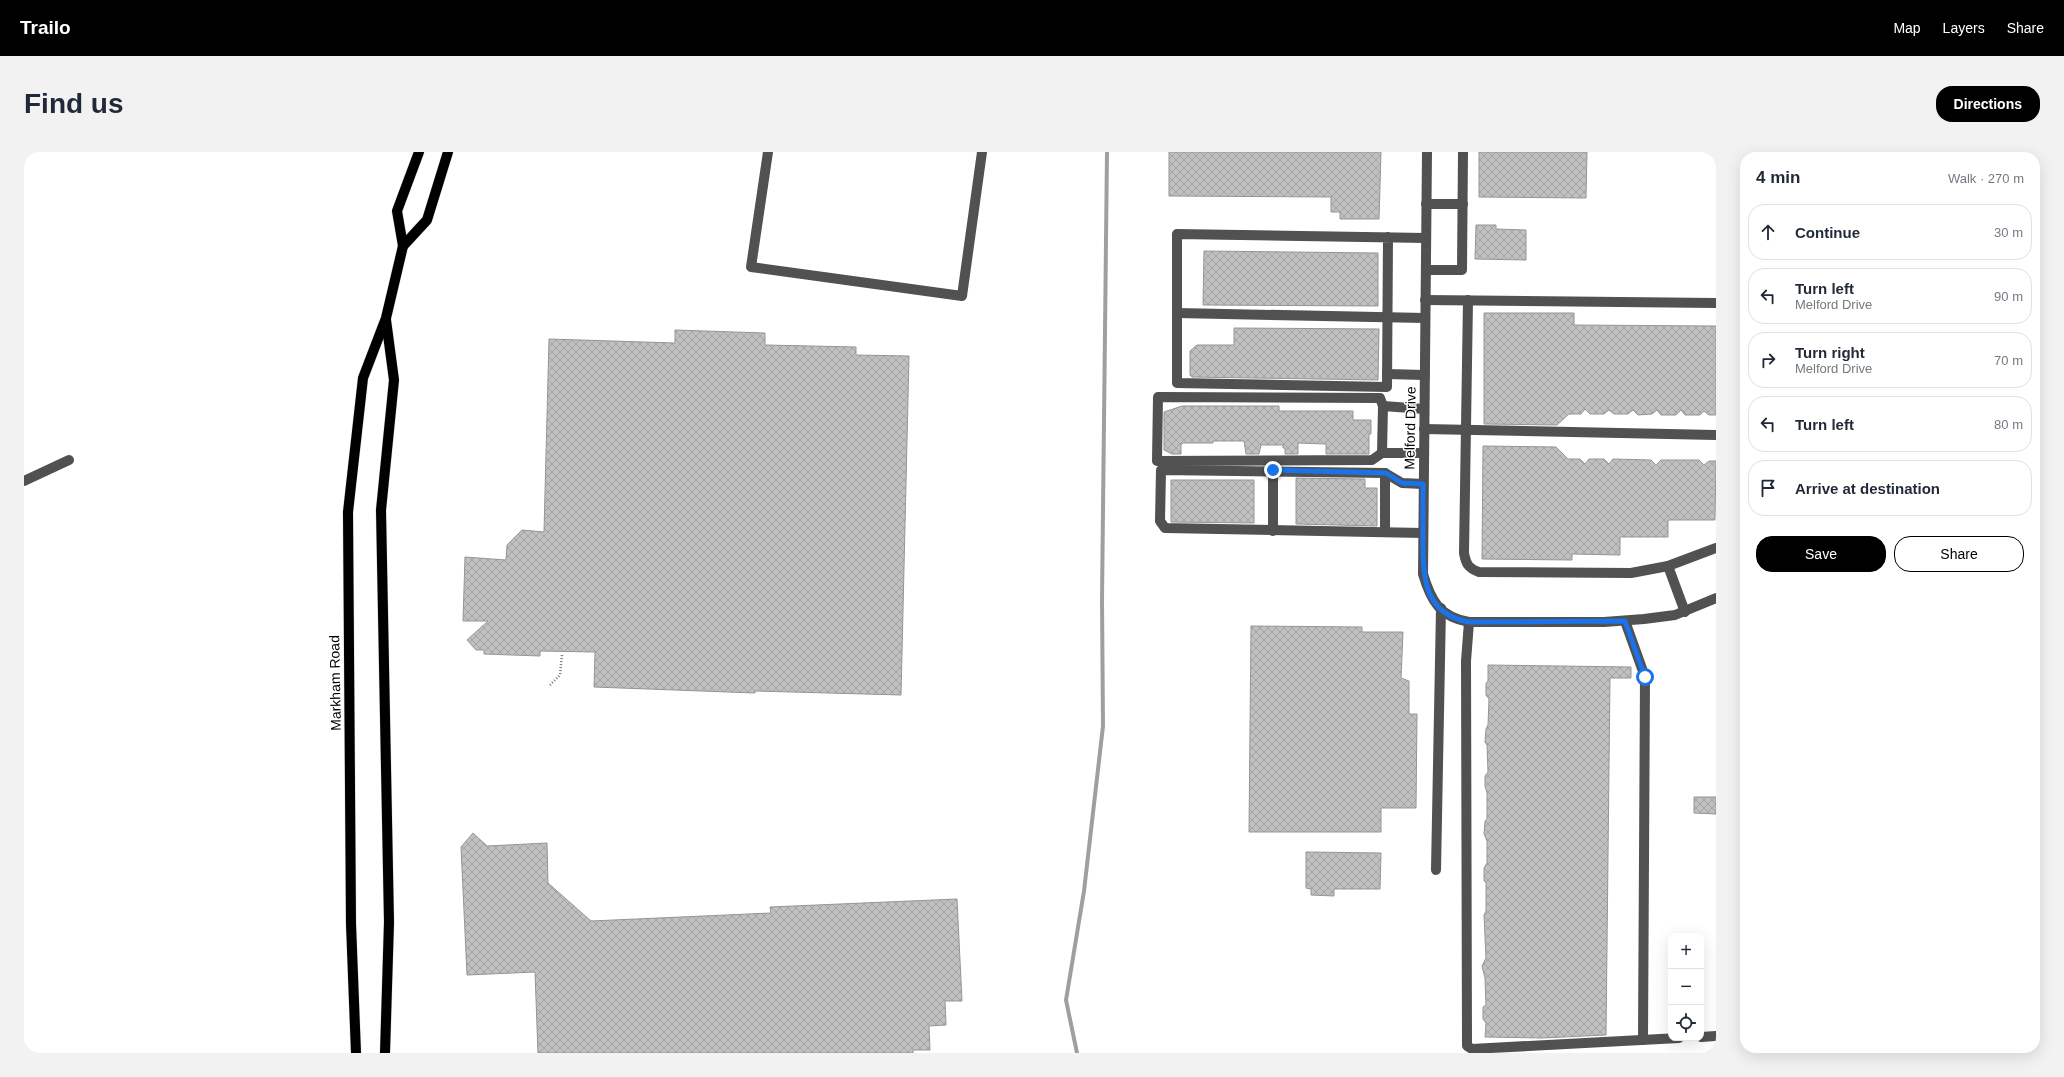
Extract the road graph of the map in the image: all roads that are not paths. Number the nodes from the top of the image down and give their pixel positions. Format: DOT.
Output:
graph roads {
  1 [pos="419,152"];
  2 [pos="448,152"];
  3 [pos="768,152"];
  4 [pos="982,152"];
  5 [pos="1427,152"];
  6 [pos="1464,152"];
  7 [pos="1426,204"];
  8 [pos="1463,204"];
  9 [pos="1388,237"];
  10 [pos="1426,238"];
  11 [pos="403,246"];
  12 [pos="1426,270"];
  13 [pos="1425,300"];
  14 [pos="1468,300"];
  15 [pos="1716,302"];
  16 [pos="1177,313"];
  17 [pos="1388,317"];
  18 [pos="386,318"];
  19 [pos="1425,318"];
  20 [pos="1387,374"];
  21 [pos="1425,375"];
  22 [pos="1383,406"];
  23 [pos="1424,409"];
  24 [pos="1424,429"];
  25 [pos="1466,430"];
  26 [pos="1716,435"];
  27 [pos="1382,452"];
  28 [pos="1424,453"];
  29 [pos="69,460"];
  30 [pos="1273,470"];
  31 [pos="1386,473"];
  32 [pos="24,481"];
  33 [pos="1423,484"];
  34 [pos="1273,531"];
  35 [pos="1386,532"];
  36 [pos="1423,533"];
  37 [pos="1716,548"];
  38 [pos="1668,566"];
  39 [pos="1716,598"];
  40 [pos="1441,608"];
  41 [pos="1685,612"];
  42 [pos="1625,621"];
  43 [pos="1469,622"];
  44 [pos="1436,870"];
  45 [pos="1716,1036"];
  46 [pos="1704,1037"];
  47 [pos="1668,1039"];
  48 [pos="1643,1040"];
  49 [pos="356,1053"];
  50 [pos="385,1053"];
  1 -- 11 [label="main road, Markham Road"];
  2 -- 11 [label="main road, Markham Road"];
  3 -- 4 [label="street"];
  5 -- 7 [label="street, Melford Drive"];
  6 -- 8 [label="street"];
  7 -- 8 [label="street"];
  7 -- 10 [label="street, Melford Drive"];
  8 -- 12 [label="street"];
  9 -- 10 [label="street"];
  9 -- 16 [label="street"];
  9 -- 17 [label="street"];
  10 -- 12 [label="street, Melford Drive"];
  11 -- 18 [label="main road, Markham Road"];
  12 -- 13 [label="street, Melford Drive"];
  13 -- 14 [label="street"];
  13 -- 19 [label="street, Melford Drive"];
  14 -- 15 [label="street"];
  14 -- 25 [label="street"];
  16 -- 17 [label="street"];
  16 -- 20 [label="street"];
  17 -- 19 [label="street"];
  17 -- 20 [label="street"];
  18 -- 49 [label="main road, Markham Road"];
  18 -- 50 [label="main road, Markham Road"];
  19 -- 21 [label="street, Melford Drive"];
  20 -- 21 [label="street"];
  21 -- 23 [label="street, Melford Drive"];
  22 -- 23 [label="street"];
  22 -- 27 [label="street"];
  22 -- 27 [label="street"];
  23 -- 24 [label="street, Melford Drive"];
  24 -- 25 [label="street"];
  24 -- 28 [label="street, Melford Drive"];
  25 -- 26 [label="street"];
  25 -- 38 [label="street"];
  27 -- 28 [label="street"];
  28 -- 33 [label="street, Melford Drive"];
  29 -- 32 [label="street"];
  30 -- 31 [label="street"];
  30 -- 34 [label="street"];
  30 -- 34 [label="street"];
  31 -- 33 [label="street"];
  31 -- 35 [label="street"];
  33 -- 36 [label="street, Melford Drive"];
  34 -- 35 [label="street"];
  35 -- 36 [label="street"];
  36 -- 40 [label="street, Melford Drive"];
  37 -- 38 [label="street"];
  38 -- 41 [label="street"];
  39 -- 41 [label="street, Melford Drive"];
  40 -- 43 [label="street, Melford Drive"];
  40 -- 44 [label="street"];
  41 -- 42 [label="street, Melford Drive"];
  42 -- 43 [label="street, Melford Drive"];
  42 -- 48 [label="street"];
  43 -- 48 [label="street"];
  45 -- 46 [label="street"];
  47 -- 48 [label="street"];
}
